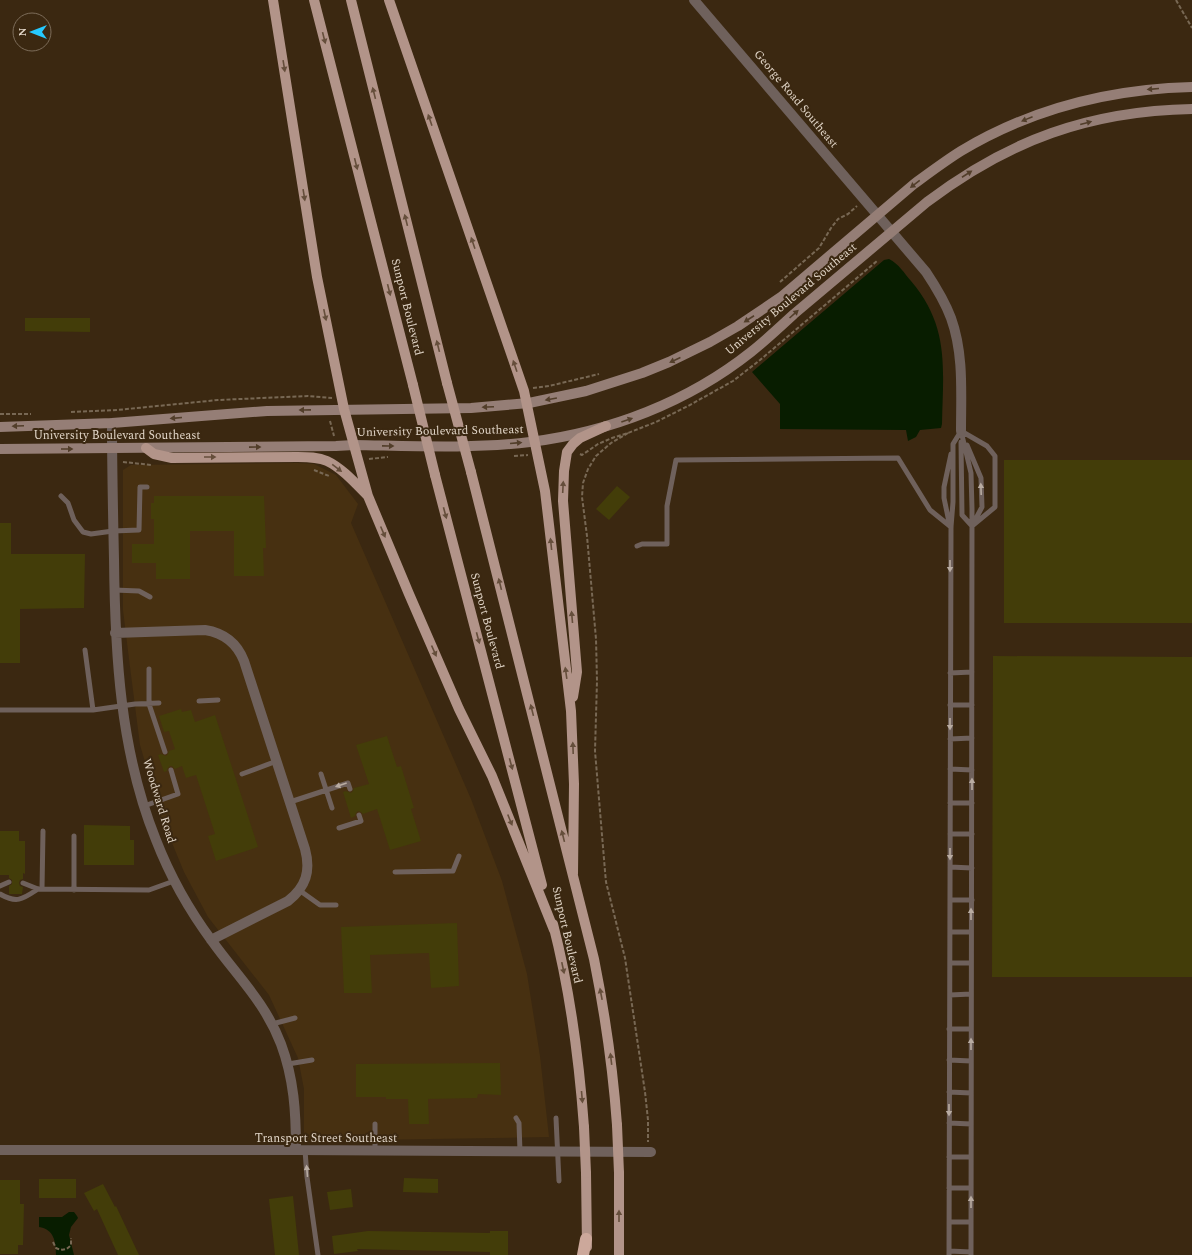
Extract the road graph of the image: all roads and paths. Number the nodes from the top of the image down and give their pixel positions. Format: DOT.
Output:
graph roads {
  1 [pos="274,0"];
  2 [pos="314,0"];
  3 [pos="351,0"];
  4 [pos="389,0"];
  5 [pos="694,0"];
  6 [pos="1176,0"];
  7 [pos="1192,28"];
  8 [pos="1192,87"];
  9 [pos="1192,110"];
  10 [pos="848,214"];
  11 [pos="878,215"];
  12 [pos="892,232"];
  13 [pos="780,282"];
  14 [pos="603,373"];
  15 [pos="534,388"];
  16 [pos="322,397"];
  17 [pos="526,403"];
  18 [pos="344,409"];
  19 [pos="64,413"];
  20 [pos="0,414"];
  21 [pos="33,414"];
  22 [pos="329,416"];
  23 [pos="112,423"];
  24 [pos="606,426"];
  25 [pos="0,427"];
  26 [pos="961,431"];
  27 [pos="628,433"];
  28 [pos="334,440"];
  29 [pos="534,441"];
  30 [pos="952,444"];
  31 [pos="354,445"];
  32 [pos="112,448"];
  33 [pos="146,448"];
  34 [pos="0,449"];
  35 [pos="147,487"];
  36 [pos="61,496"];
  37 [pos="368,496"];
  38 [pos="972,526"];
  39 [pos="951,527"];
  40 [pos="113,531"];
  41 [pos="637,546"];
  42 [pos="114,590"];
  43 [pos="150,597"];
  44 [pos="115,633"];
  45 [pos="85,650"];
  46 [pos="149,669"];
  47 [pos="972,672"];
  48 [pos="950,673"];
  49 [pos="218,700"];
  50 [pos="199,701"];
  51 [pos="159,703"];
  52 [pos="149,704"];
  53 [pos="950,705"];
  54 [pos="972,705"];
  55 [pos="122,707"];
  56 [pos="0,710"];
  57 [pos="93,710"];
  58 [pos="571,711"];
  59 [pos="972,738"];
  60 [pos="950,739"];
  61 [pos="165,752"];
  62 [pos="276,761"];
  63 [pos="950,769"];
  64 [pos="171,770"];
  65 [pos="972,770"];
  66 [pos="242,774"];
  67 [pos="321,774"];
  68 [pos="326,790"];
  69 [pos="350,790"];
  70 [pos="290,802"];
  71 [pos="950,802"];
  72 [pos="972,803"];
  73 [pos="144,806"];
  74 [pos="332,808"];
  75 [pos="359,815"];
  76 [pos="339,828"];
  77 [pos="43,831"];
  78 [pos="950,834"];
  79 [pos="972,834"];
  80 [pos="74,836"];
  81 [pos="458,856"];
  82 [pos="950,868"];
  83 [pos="972,868"];
  84 [pos="395,872"];
  85 [pos="573,874"];
  86 [pos="174,881"];
  87 [pos="9,882"];
  88 [pos="23,883"];
  89 [pos="0,886"];
  90 [pos="40,889"];
  91 [pos="74,890"];
  92 [pos="299,890"];
  93 [pos="0,894"];
  94 [pos="950,900"];
  95 [pos="972,900"];
  96 [pos="336,904"];
  97 [pos="554,930"];
  98 [pos="950,932"];
  99 [pos="971,932"];
  100 [pos="211,940"];
  101 [pos="950,963"];
  102 [pos="971,963"];
  103 [pos="971,994"];
  104 [pos="950,995"];
  105 [pos="294,1018"];
  106 [pos="272,1024"];
  107 [pos="949,1029"];
  108 [pos="971,1029"];
  109 [pos="312,1060"];
  110 [pos="949,1060"];
  111 [pos="971,1061"];
  112 [pos="288,1064"];
  113 [pos="949,1092"];
  114 [pos="971,1093"];
  115 [pos="516,1118"];
  116 [pos="556,1118"];
  117 [pos="949,1123"];
  118 [pos="376,1124"];
  119 [pos="971,1124"];
  120 [pos="0,1150"];
  121 [pos="301,1150"];
  122 [pos="375,1151"];
  123 [pos="520,1152"];
  124 [pos="558,1152"];
  125 [pos="649,1152"];
  126 [pos="949,1157"];
  127 [pos="971,1157"];
  128 [pos="560,1181"];
  129 [pos="949,1188"];
  130 [pos="971,1188"];
  131 [pos="949,1222"];
  132 [pos="971,1222"];
  133 [pos="71,1238"];
  134 [pos="586,1239"];
  135 [pos="53,1242"];
  136 [pos="949,1253"];
  137 [pos="971,1253"];
  138 [pos="318,1255"];
  139 [pos="583,1255"];
  140 [pos="588,1255"];
  141 [pos="620,1255"];
  1 -- 18 [label="main road, one-way"];
  2 -- 97 [label="main road, Sunport Boulevard, one-way, bridge"];
  85 -- 3 [label="main road, Sunport Boulevard, one-way, bridge"];
  17 -- 4 [label="main road, one-way"];
  5 -- 11 [label="street, George Road Southeast"];
  6 -- 7 [label="path"];
  8 -- 11 [label="main road, University Boulevard Southeast, one-way"];
  12 -- 9 [label="main road, University Boulevard Southeast, one-way"];
  10 -- 13 [label="path"];
  11 -- 12 [label="street, George Road Southeast"];
  11 -- 17 [label="main road, University Boulevard Southeast, one-way"];
  24 -- 12 [label="main road, University Boulevard Southeast, one-way"];
  12 -- 26 [label="street, George Road Southeast"];
  14 -- 15 [label="path"];
  16 -- 19 [label="path"];
  17 -- 18 [label="main road, University Boulevard Southeast, one-way"];
  17 -- 29 [label="main road"];
  18 -- 23 [label="main road, University Boulevard Southeast, one-way"];
  18 -- 31 [label="main road"];
  20 -- 21 [label="path"];
  22 -- 28 [label="path"];
  23 -- 25 [label="main road, University Boulevard Southeast, one-way"];
  23 -- 32 [label="street, Woodward Road"];
  24 -- 29 [label="main road, University Boulevard Southeast"];
  58 -- 24 [label="main road, one-way"];
  26 -- 30 [label="lane"];
  26 -- 38 [label="lane"];
  26 -- 38 [label="lane"];
  38 -- 26 [label="lane, one-way"];
  26 -- 38 [label="lane"];
  27 -- 125 [label="path"];
  31 -- 29 [label="main road, University Boulevard Southeast, one-way"];
  58 -- 29 [label="main road, one-way"];
  30 -- 39 [label="lane"];
  30 -- 39 [label="lane"];
  33 -- 31 [label="main road, University Boulevard Southeast, one-way"];
  31 -- 37 [label="main road"];
  32 -- 33 [label="main road, University Boulevard Southeast"];
  34 -- 32 [label="main road, University Boulevard Southeast, one-way"];
  32 -- 40 [label="street, Woodward Road"];
  33 -- 37 [label="main road, one-way"];
  35 -- 40 [label="lane"];
  36 -- 40 [label="lane"];
  37 -- 97 [label="main road, one-way"];
  38 -- 47 [label="lane"];
  39 -- 41 [label="lane"];
  39 -- 48 [label="lane, one-way"];
  40 -- 42 [label="street, Woodward Road"];
  42 -- 43 [label="lane"];
  42 -- 44 [label="street, Woodward Road"];
  44 -- 55 [label="street, Woodward Road"];
  44 -- 62 [label="street"];
  45 -- 57 [label="lane"];
  46 -- 52 [label="lane"];
  47 -- 48 [label="lane"];
  47 -- 54 [label="lane"];
  48 -- 53 [label="lane"];
  49 -- 50 [label="lane"];
  51 -- 52 [label="lane"];
  52 -- 55 [label="lane"];
  52 -- 61 [label="lane"];
  53 -- 54 [label="lane"];
  53 -- 60 [label="lane, one-way"];
  54 -- 59 [label="lane"];
  55 -- 57 [label="lane"];
  55 -- 73 [label="street, Woodward Road"];
  56 -- 57 [label="lane"];
  85 -- 58 [label="main road, one-way"];
  59 -- 60 [label="lane"];
  59 -- 65 [label="lane"];
  60 -- 63 [label="lane"];
  62 -- 66 [label="lane"];
  62 -- 70 [label="street"];
  63 -- 65 [label="lane"];
  63 -- 71 [label="lane"];
  64 -- 73 [label="lane"];
  72 -- 65 [label="lane, one-way"];
  67 -- 68 [label="lane"];
  69 -- 68 [label="lane, one-way"];
  68 -- 70 [label="lane"];
  68 -- 74 [label="lane"];
  70 -- 92 [label="street"];
  71 -- 72 [label="lane"];
  71 -- 78 [label="lane"];
  72 -- 79 [label="lane"];
  73 -- 86 [label="street, Woodward Road"];
  75 -- 76 [label="lane"];
  77 -- 90 [label="lane"];
  78 -- 79 [label="lane"];
  78 -- 82 [label="lane, one-way"];
  79 -- 83 [label="lane"];
  80 -- 91 [label="lane"];
  81 -- 84 [label="lane"];
  82 -- 83 [label="lane"];
  82 -- 94 [label="lane"];
  83 -- 95 [label="lane"];
  141 -- 85 [label="main road, Sunport Boulevard, one-way, bridge"];
  86 -- 91 [label="lane"];
  86 -- 100 [label="street, Woodward Road"];
  87 -- 89 [label="lane"];
  88 -- 90 [label="lane"];
  90 -- 91 [label="lane"];
  90 -- 93 [label="lane"];
  92 -- 96 [label="lane"];
  92 -- 100 [label="street"];
  94 -- 95 [label="lane"];
  94 -- 98 [label="lane"];
  99 -- 95 [label="lane, one-way"];
  97 -- 134 [label="main road, Sunport Boulevard, one-way, bridge"];
  98 -- 99 [label="lane"];
  98 -- 101 [label="lane"];
  99 -- 102 [label="lane"];
  100 -- 106 [label="street, Woodward Road"];
  101 -- 102 [label="lane"];
  101 -- 104 [label="lane"];
  102 -- 103 [label="lane"];
  103 -- 104 [label="lane"];
  103 -- 108 [label="lane"];
  104 -- 107 [label="lane"];
  105 -- 106 [label="lane"];
  106 -- 112 [label="street, Woodward Road"];
  107 -- 108 [label="lane"];
  107 -- 110 [label="lane"];
  111 -- 108 [label="lane, one-way"];
  109 -- 112 [label="lane"];
  110 -- 111 [label="lane"];
  110 -- 113 [label="lane"];
  111 -- 114 [label="lane"];
  112 -- 121 [label="street, Woodward Road"];
  113 -- 114 [label="lane"];
  113 -- 117 [label="lane, one-way"];
  114 -- 119 [label="lane"];
  115 -- 123 [label="lane"];
  116 -- 124 [label="lane"];
  117 -- 119 [label="lane"];
  117 -- 126 [label="lane"];
  118 -- 122 [label="lane"];
  119 -- 127 [label="lane"];
  120 -- 121 [label="street, Transport Street Southeast"];
  121 -- 122 [label="street, Transport Street Southeast"];
  138 -- 121 [label="lane, one-way"];
  122 -- 123 [label="street, Transport Street Southeast"];
  123 -- 124 [label="street, Transport Street Southeast"];
  124 -- 125 [label="street, Transport Street Southeast"];
  124 -- 128 [label="lane"];
  126 -- 127 [label="lane"];
  126 -- 129 [label="lane"];
  127 -- 130 [label="lane"];
  129 -- 130 [label="lane"];
  129 -- 131 [label="lane"];
  132 -- 130 [label="lane, one-way"];
  131 -- 132 [label="lane"];
  131 -- 136 [label="lane"];
  132 -- 137 [label="lane"];
  133 -- 135 [label="path"];
  134 -- 139 [label="highway"];
  134 -- 140 [label="main road, Sunport Boulevard"];
  136 -- 137 [label="lane"];
}
